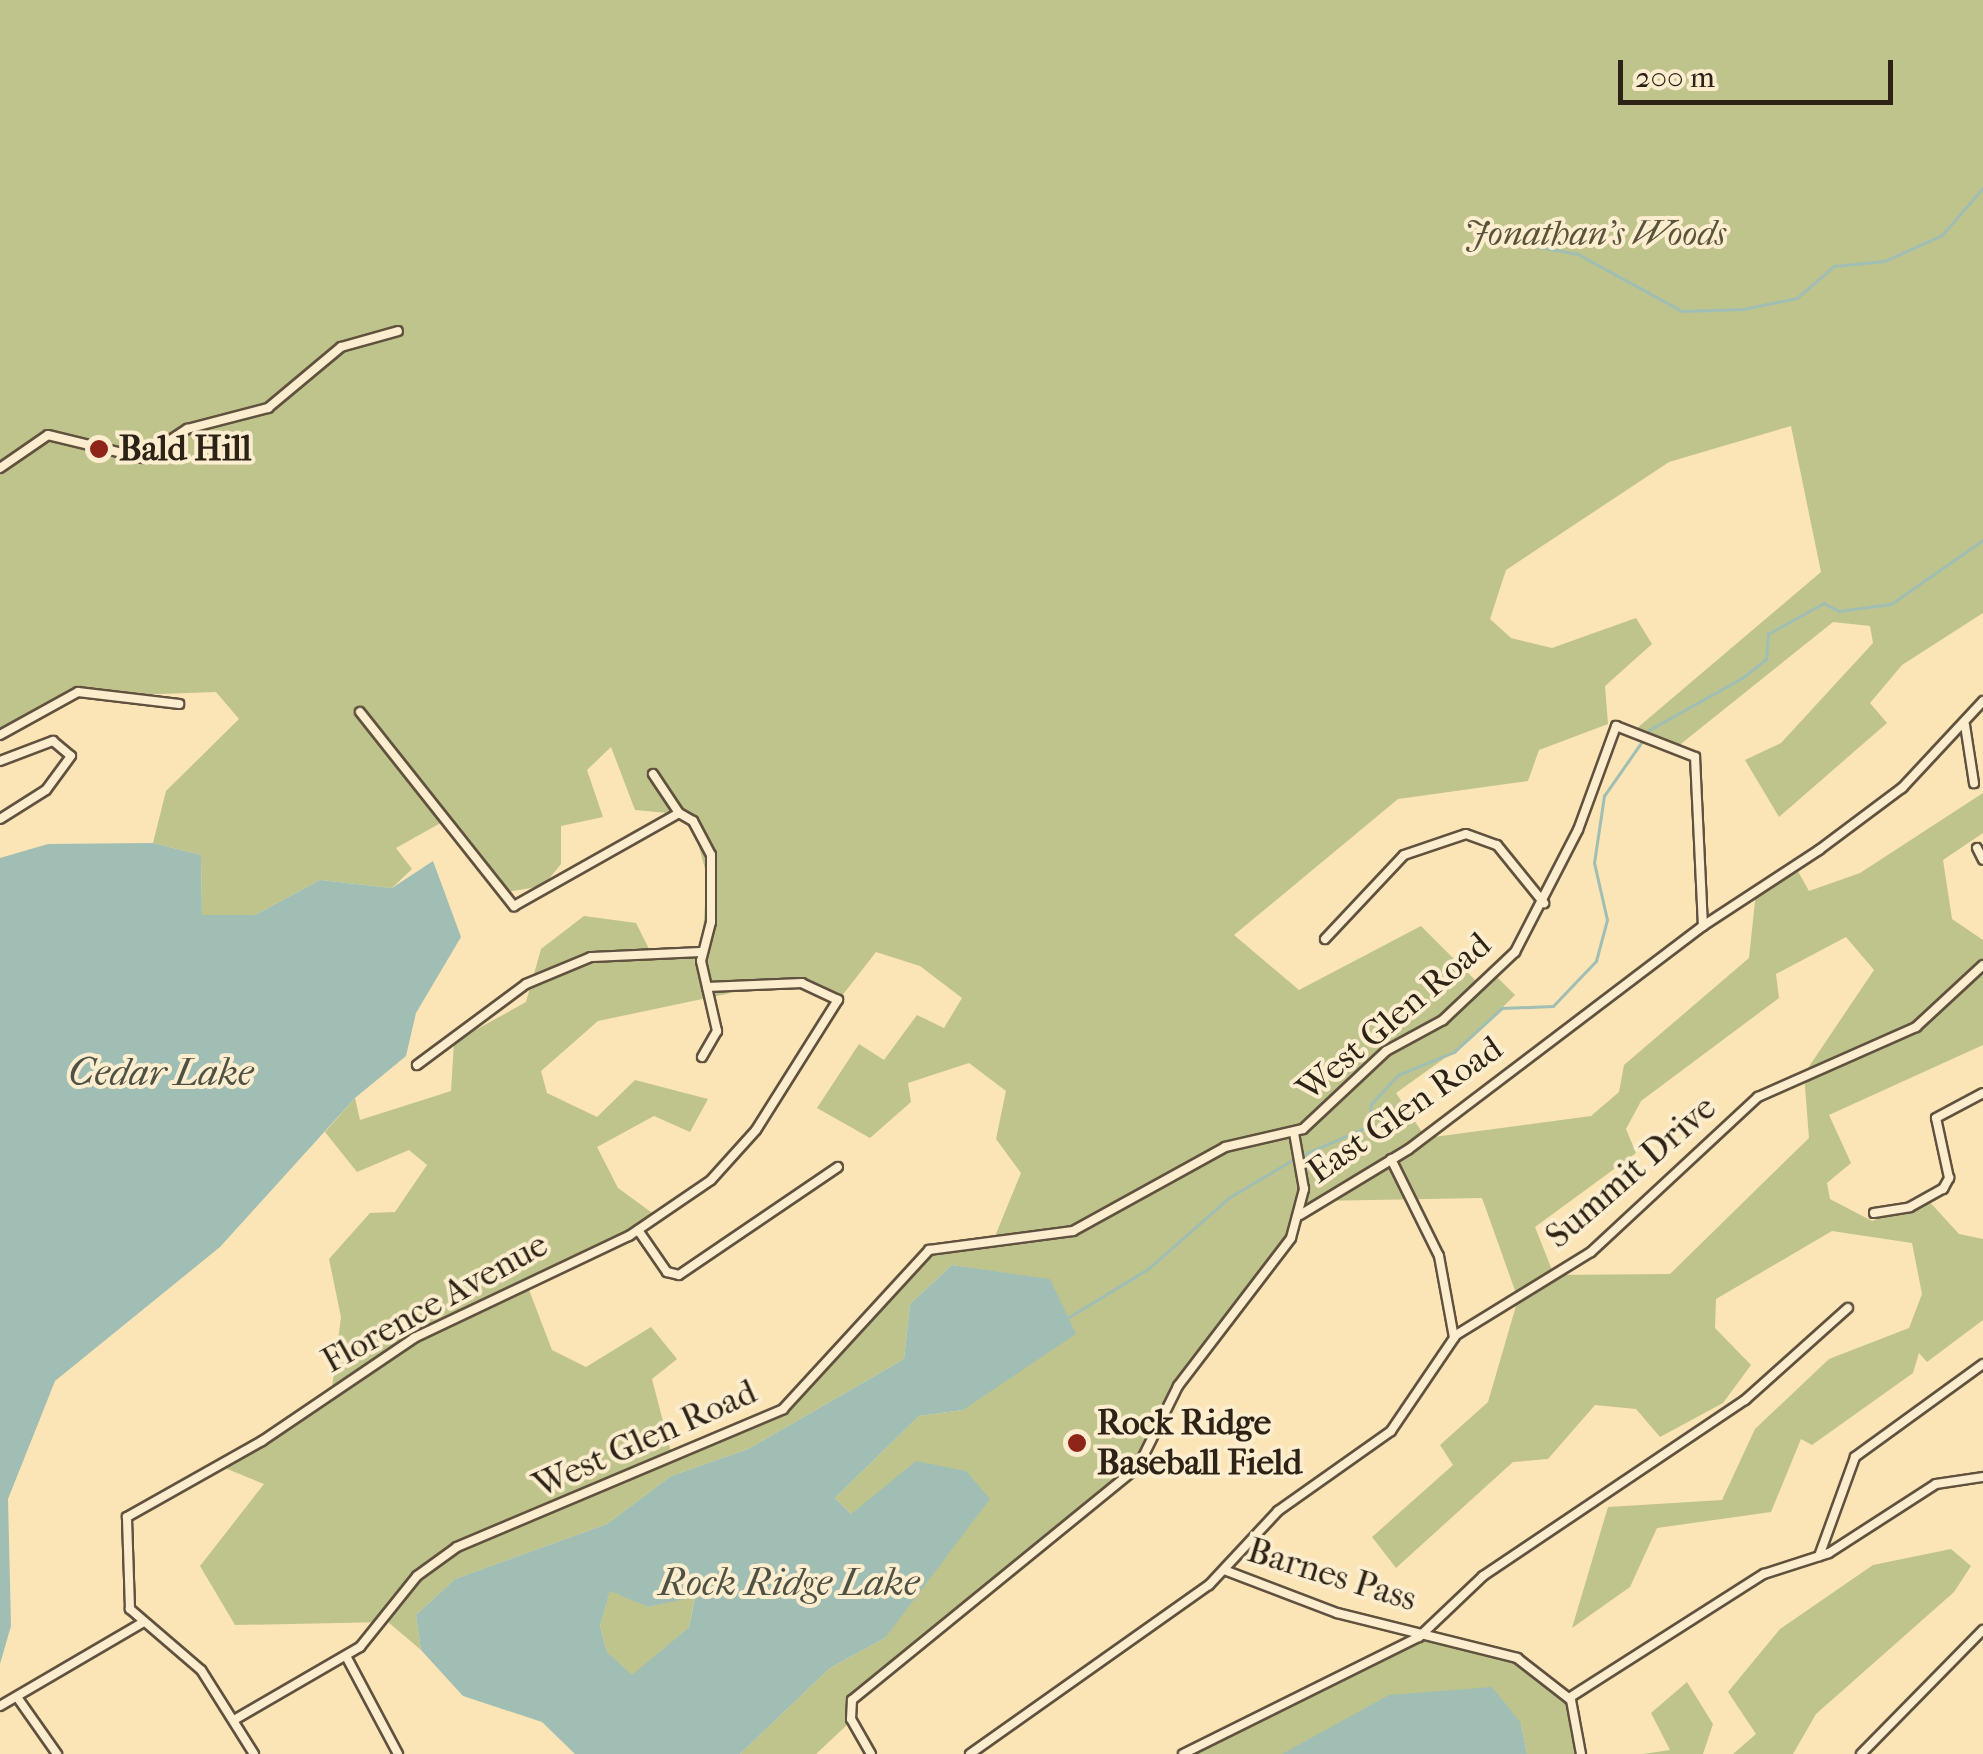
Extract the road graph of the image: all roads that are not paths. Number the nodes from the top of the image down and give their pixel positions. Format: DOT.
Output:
graph roads {
  1 [pos="398,331"];
  2 [pos="0,468"];
  3 [pos="1983,701"];
  4 [pos="179,704"];
  5 [pos="360,712"];
  6 [pos="1966,724"];
  7 [pos="0,736"];
  8 [pos="0,761"];
  9 [pos="653,774"];
  10 [pos="1974,783"];
  11 [pos="679,813"];
  12 [pos="0,819"];
  13 [pos="1977,848"];
  14 [pos="1983,860"];
  15 [pos="1544,903"];
  16 [pos="1703,926"];
  17 [pos="1325,939"];
  18 [pos="702,952"];
  19 [pos="1983,965"];
  20 [pos="707,987"];
  21 [pos="702,1058"];
  22 [pos="417,1064"];
  23 [pos="1983,1093"];
  24 [pos="1294,1133"];
  25 [pos="1392,1159"];
  26 [pos="838,1167"];
  27 [pos="1874,1213"];
  28 [pos="1300,1215"];
  29 [pos="638,1230"];
  30 [pos="1848,1308"];
  31 [pos="1454,1338"];
  32 [pos="1983,1364"];
  33 [pos="1983,1477"];
  34 [pos="1819,1556"];
  35 [pos="1224,1570"];
  36 [pos="142,1622"];
  37 [pos="1983,1630"];
  38 [pos="1424,1632"];
  39 [pos="346,1656"];
  40 [pos="17,1697"];
  41 [pos="1569,1698"];
  42 [pos="0,1706"];
  43 [pos="234,1720"];
  44 [pos="57,1754"];
  45 [pos="254,1754"];
  46 [pos="398,1754"];
  47 [pos="871,1754"];
  48 [pos="970,1754"];
  49 [pos="1184,1754"];
  50 [pos="1580,1754"];
  51 [pos="1861,1754"];
  1 -- 2 [label="street"];
  3 -- 6 [label="street, East Glen Road"];
  4 -- 7 [label="street"];
  5 -- 11 [label="street"];
  6 -- 10 [label="street"];
  6 -- 16 [label="street, East Glen Road"];
  8 -- 12 [label="street"];
  9 -- 11 [label="street"];
  11 -- 18 [label="street"];
  13 -- 14 [label="street"];
  15 -- 16 [label="street, West Glen Road"];
  15 -- 17 [label="street"];
  15 -- 24 [label="street, West Glen Road"];
  16 -- 25 [label="street, East Glen Road"];
  18 -- 20 [label="street"];
  18 -- 22 [label="street"];
  19 -- 31 [label="street, Summit Drive"];
  20 -- 21 [label="street"];
  20 -- 29 [label="street, Florence Avenue"];
  23 -- 27 [label="street"];
  24 -- 28 [label="street"];
  24 -- 39 [label="street, West Glen Road"];
  25 -- 28 [label="street, East Glen Road"];
  25 -- 31 [label="street"];
  26 -- 29 [label="street"];
  28 -- 47 [label="street, East Glen Road"];
  29 -- 36 [label="street, Florence Avenue"];
  30 -- 38 [label="street"];
  31 -- 35 [label="street, Summit Drive"];
  32 -- 34 [label="street"];
  33 -- 34 [label="street"];
  34 -- 41 [label="street"];
  35 -- 38 [label="street, Barnes Pass"];
  35 -- 48 [label="street, Summit Drive"];
  36 -- 40 [label="street"];
  36 -- 43 [label="street"];
  37 -- 51 [label="street"];
  38 -- 41 [label="street, Barnes Pass"];
  38 -- 49 [label="street"];
  39 -- 43 [label="street, West Glen Road"];
  39 -- 46 [label="street"];
  40 -- 42 [label="street"];
  40 -- 44 [label="street"];
  41 -- 50 [label="street"];
  43 -- 45 [label="street"];
}
